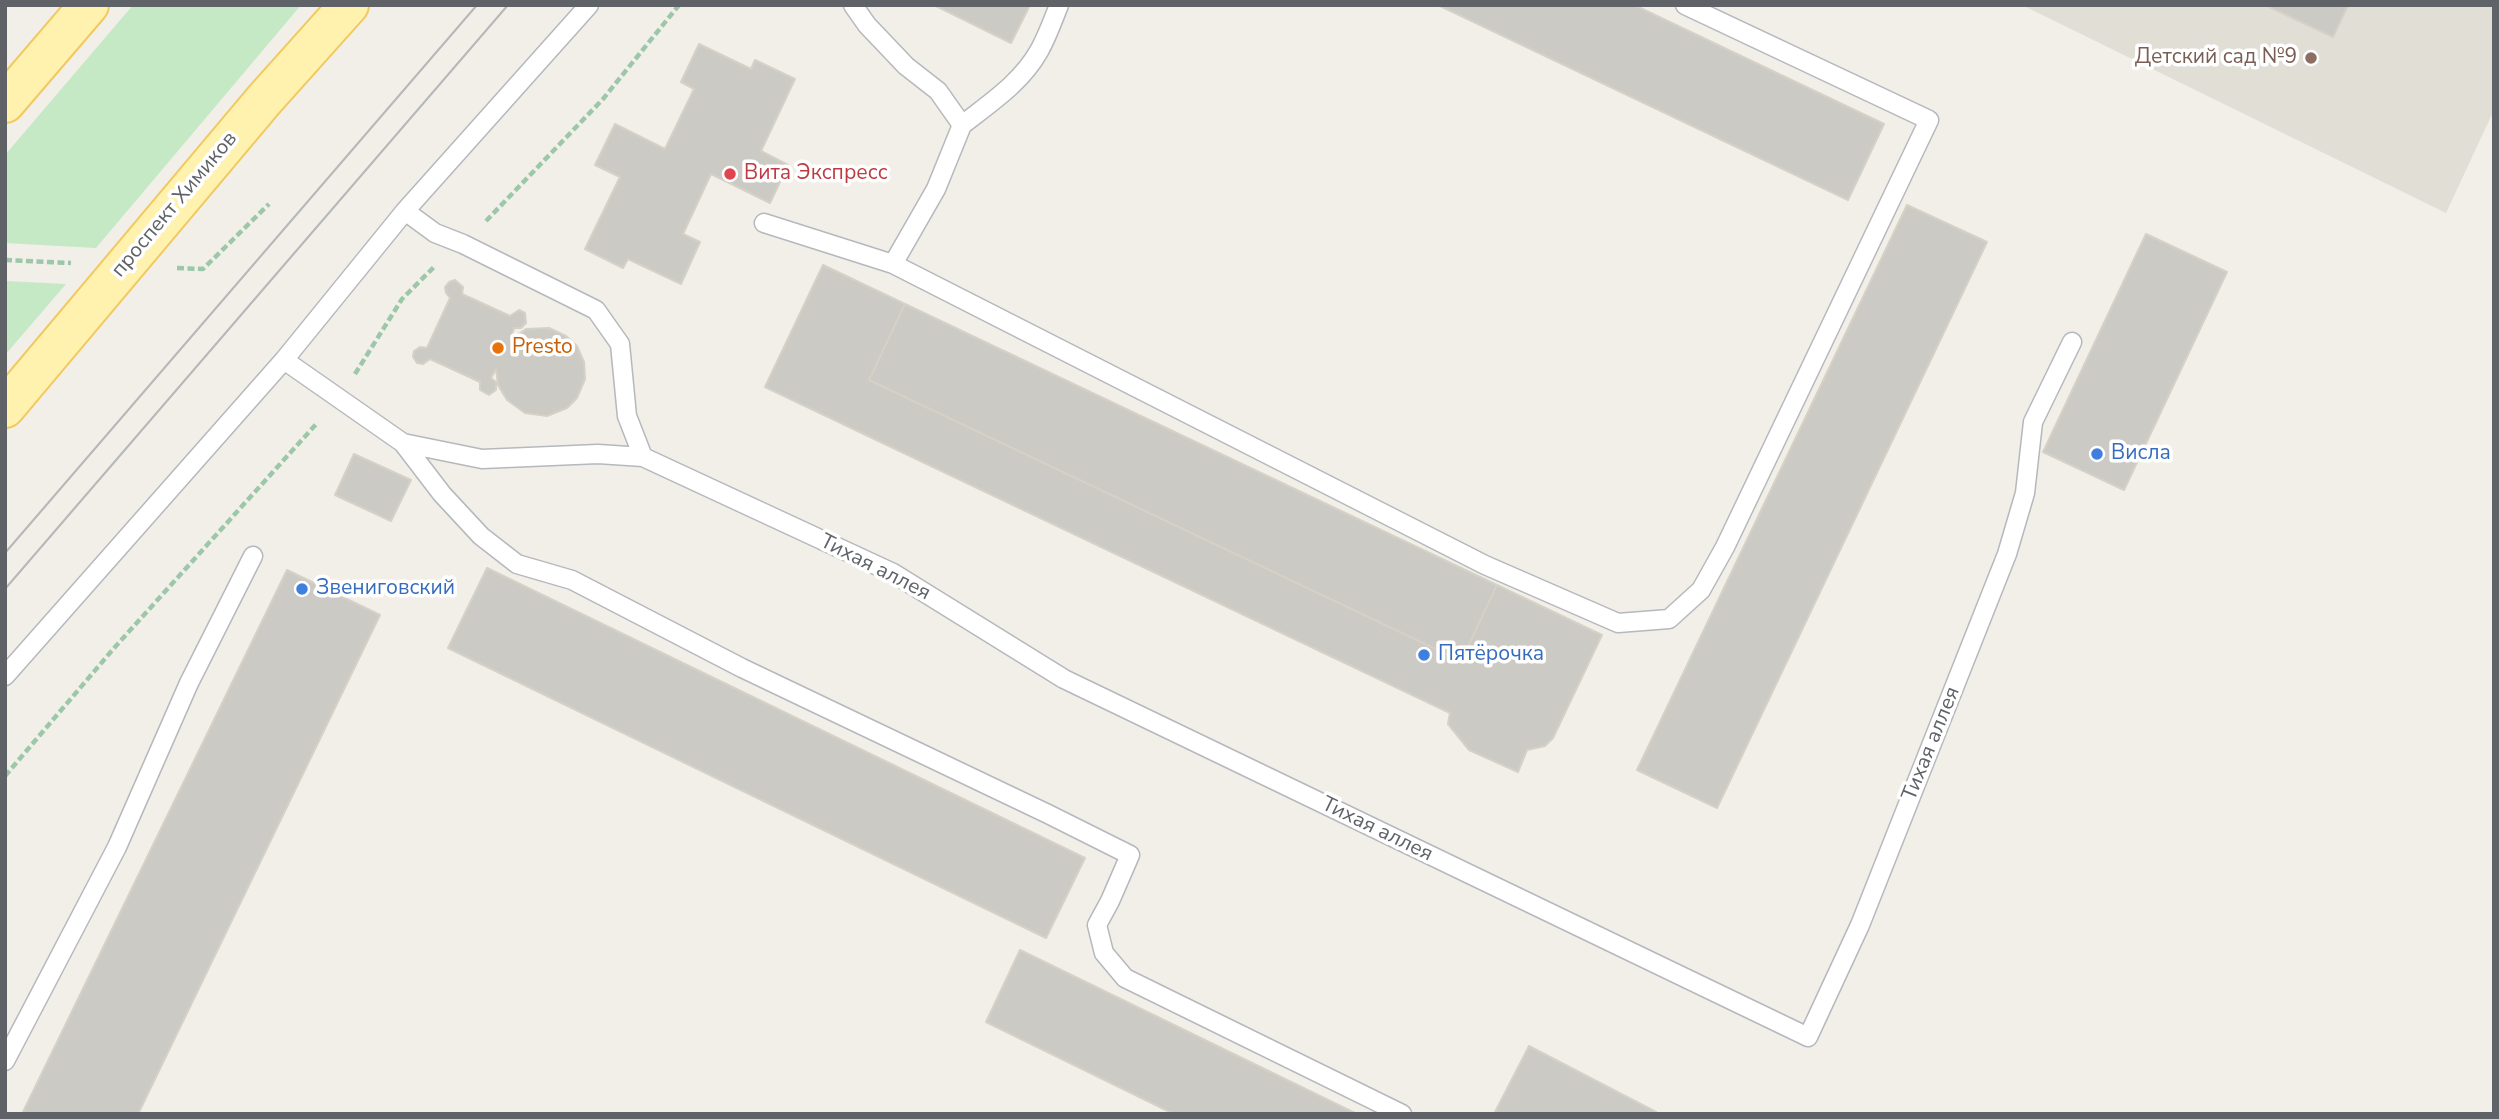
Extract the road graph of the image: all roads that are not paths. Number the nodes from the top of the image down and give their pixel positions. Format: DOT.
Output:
graph roads {
  1 [pos="89,5"];
  2 [pos="349,5"];
  3 [pos="589,5"];
  4 [pos="853,5"];
  5 [pos="1059,5"];
  6 [pos="1685,5"];
  7 [pos="5,103"];
  8 [pos="962,125"];
  9 [pos="405,211"];
  10 [pos="764,223"];
  11 [pos="893,264"];
  12 [pos="2072,342"];
  13 [pos="284,360"];
  14 [pos="5,408"];
  15 [pos="403,443"];
  16 [pos="643,457"];
  17 [pos="253,556"];
  18 [pos="5,676"];
  19 [pos="5,1061"];
  20 [pos="1402,1114"];
  1 -- 7 [label="main road"];
  2 -- 14 [label="main road, проспект Химиков"];
  3 -- 9 [label="lane"];
  4 -- 8 [label="lane"];
  5 -- 8 [label="lane"];
  6 -- 11 [label="lane"];
  8 -- 11 [label="lane"];
  9 -- 13 [label="lane"];
  9 -- 16 [label="lane"];
  10 -- 11 [label="lane"];
  12 -- 16 [label="lane, Тихая аллея"];
  13 -- 15 [label="lane"];
  13 -- 18 [label="lane"];
  15 -- 16 [label="lane, Тихая аллея"];
  15 -- 20 [label="lane"];
  17 -- 19 [label="lane"];
}
